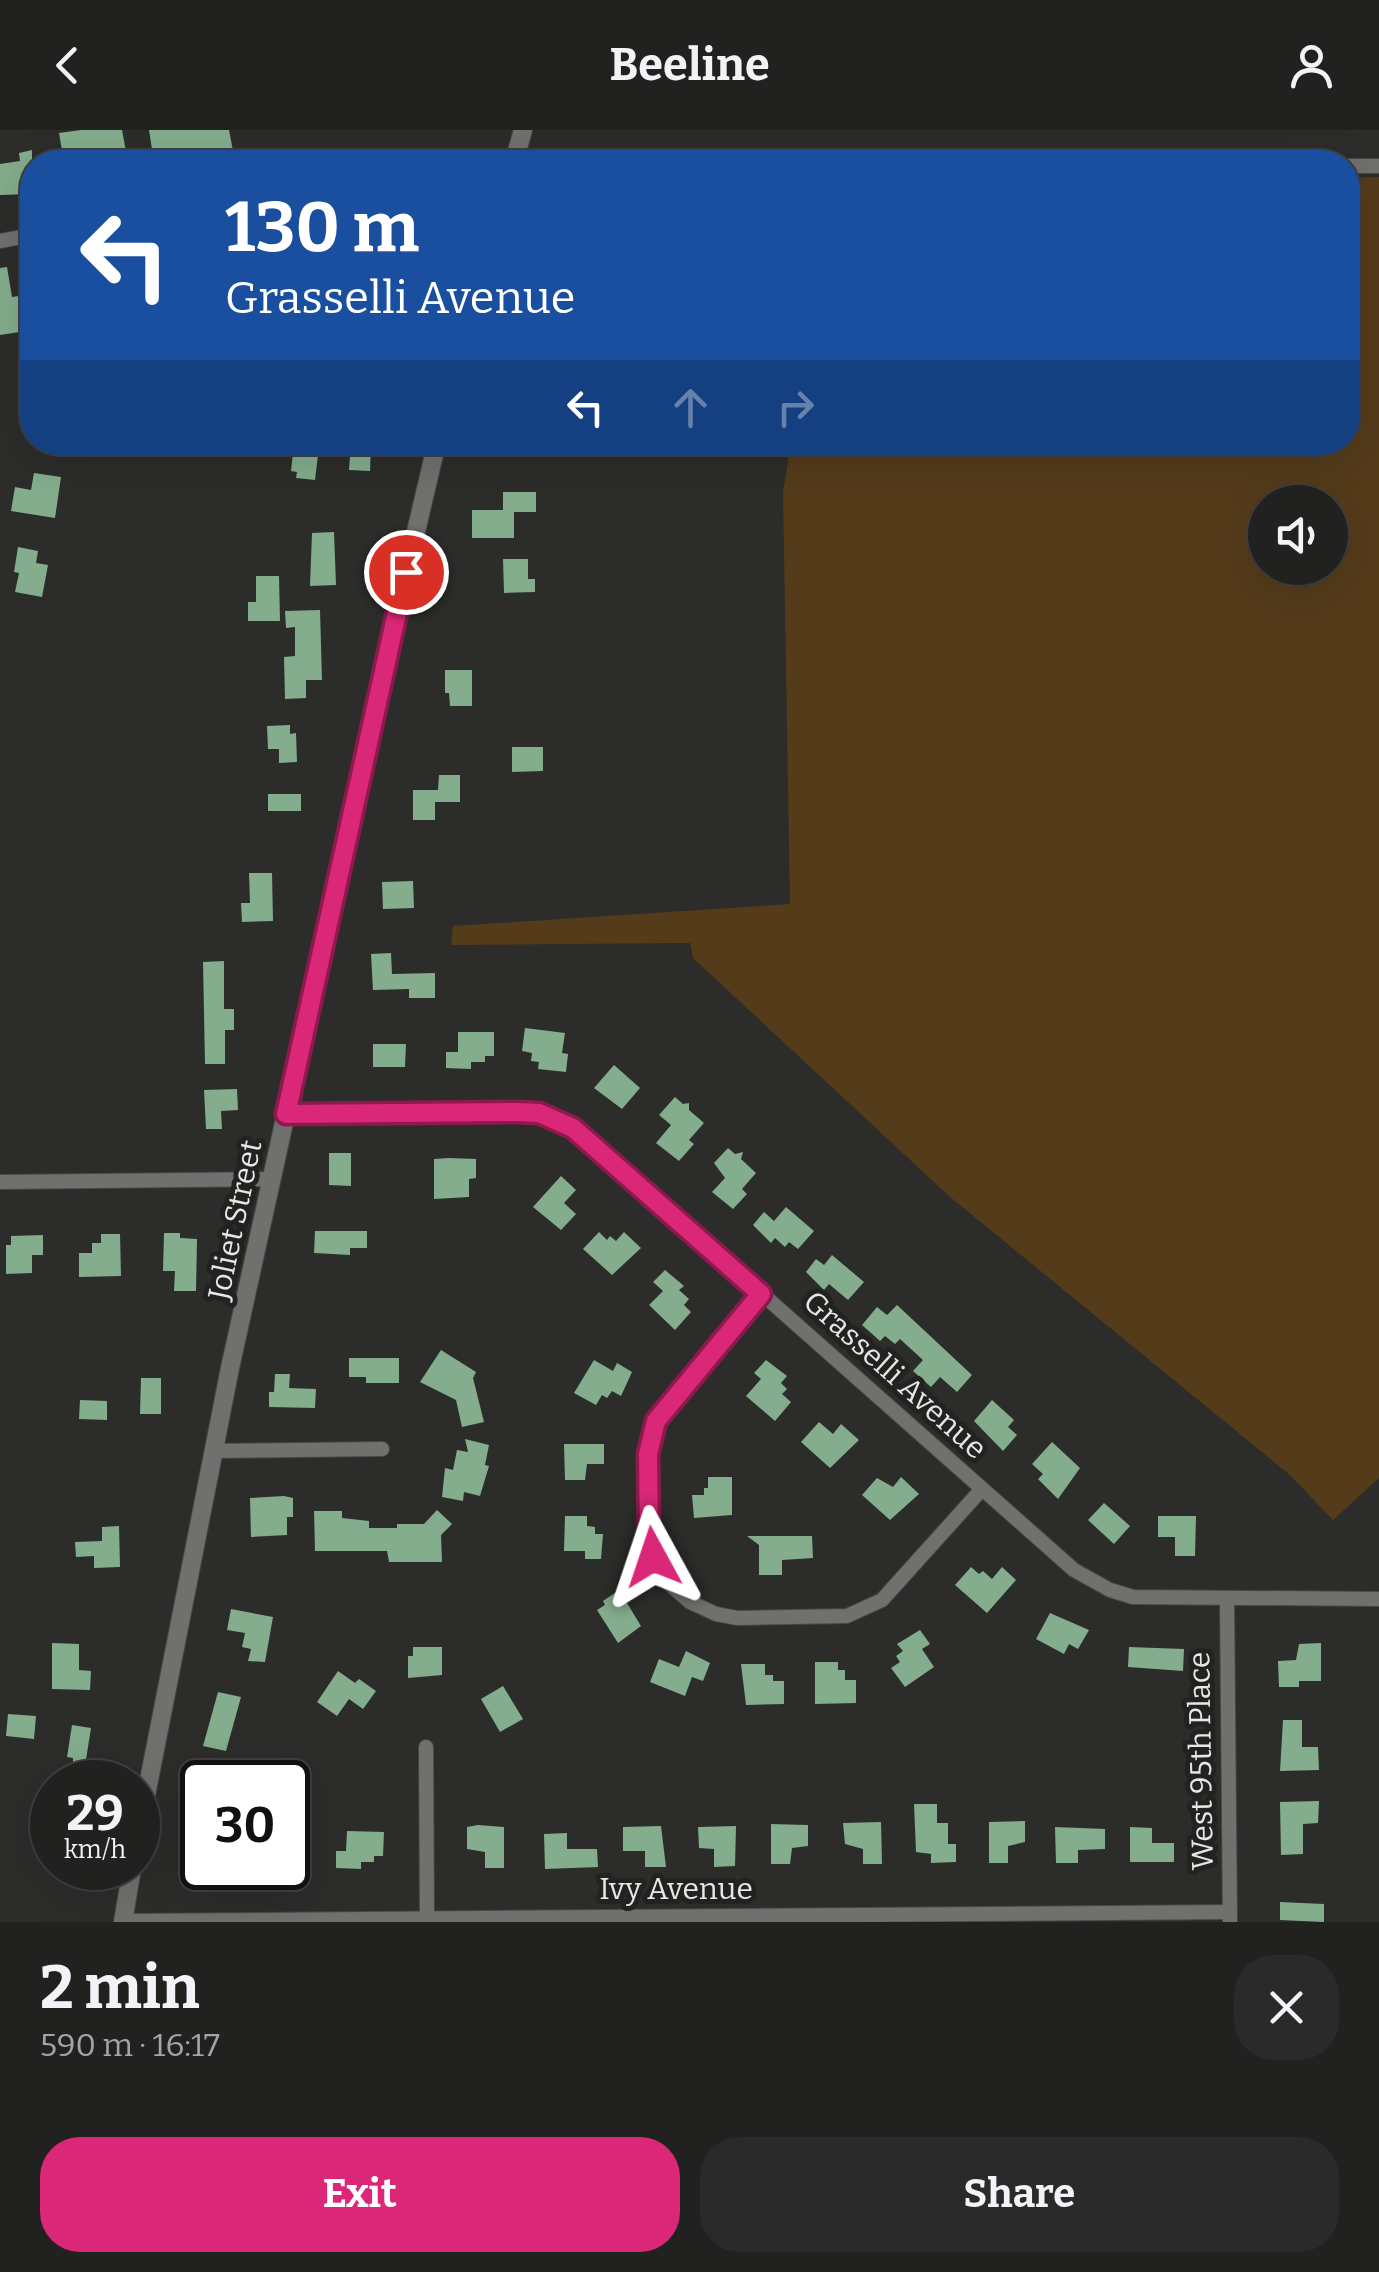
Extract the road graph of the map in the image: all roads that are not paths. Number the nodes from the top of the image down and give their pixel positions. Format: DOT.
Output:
graph roads {
  1 [pos="434,455"];
  2 [pos="286,1114"];
  3 [pos="272,1179"];
  4 [pos="0,1182"];
  5 [pos="761,1294"];
  6 [pos="382,1449"];
  7 [pos="213,1451"];
  8 [pos="982,1489"];
  9 [pos="1379,1598"];
  10 [pos="1227,1599"];
  11 [pos="426,1747"];
  12 [pos="153,1760"];
  13 [pos="128,1890"];
  14 [pos="1230,1917"];
  15 [pos="426,1918"];
  16 [pos="123,1921"];
  1 -- 2 [label="street, Joliet Street"];
  2 -- 3 [label="street, Joliet Street"];
  2 -- 5 [label="street, Grasselli Avenue"];
  3 -- 4 [label="street"];
  3 -- 7 [label="street, Joliet Street"];
  5 -- 8 [label="street, Grasselli Avenue"];
  5 -- 8 [label="street"];
  6 -- 7 [label="street"];
  7 -- 12 [label="street, Joliet Street"];
  8 -- 10 [label="street, Grasselli Avenue"];
  9 -- 10 [label="street, Grasselli Avenue"];
  10 -- 14 [label="street, West 95th Place"];
  11 -- 15 [label="street"];
  13 -- 16 [label="street"];
  14 -- 15 [label="street, Ivy Avenue"];
  15 -- 16 [label="street, Ivy Avenue"];
}
